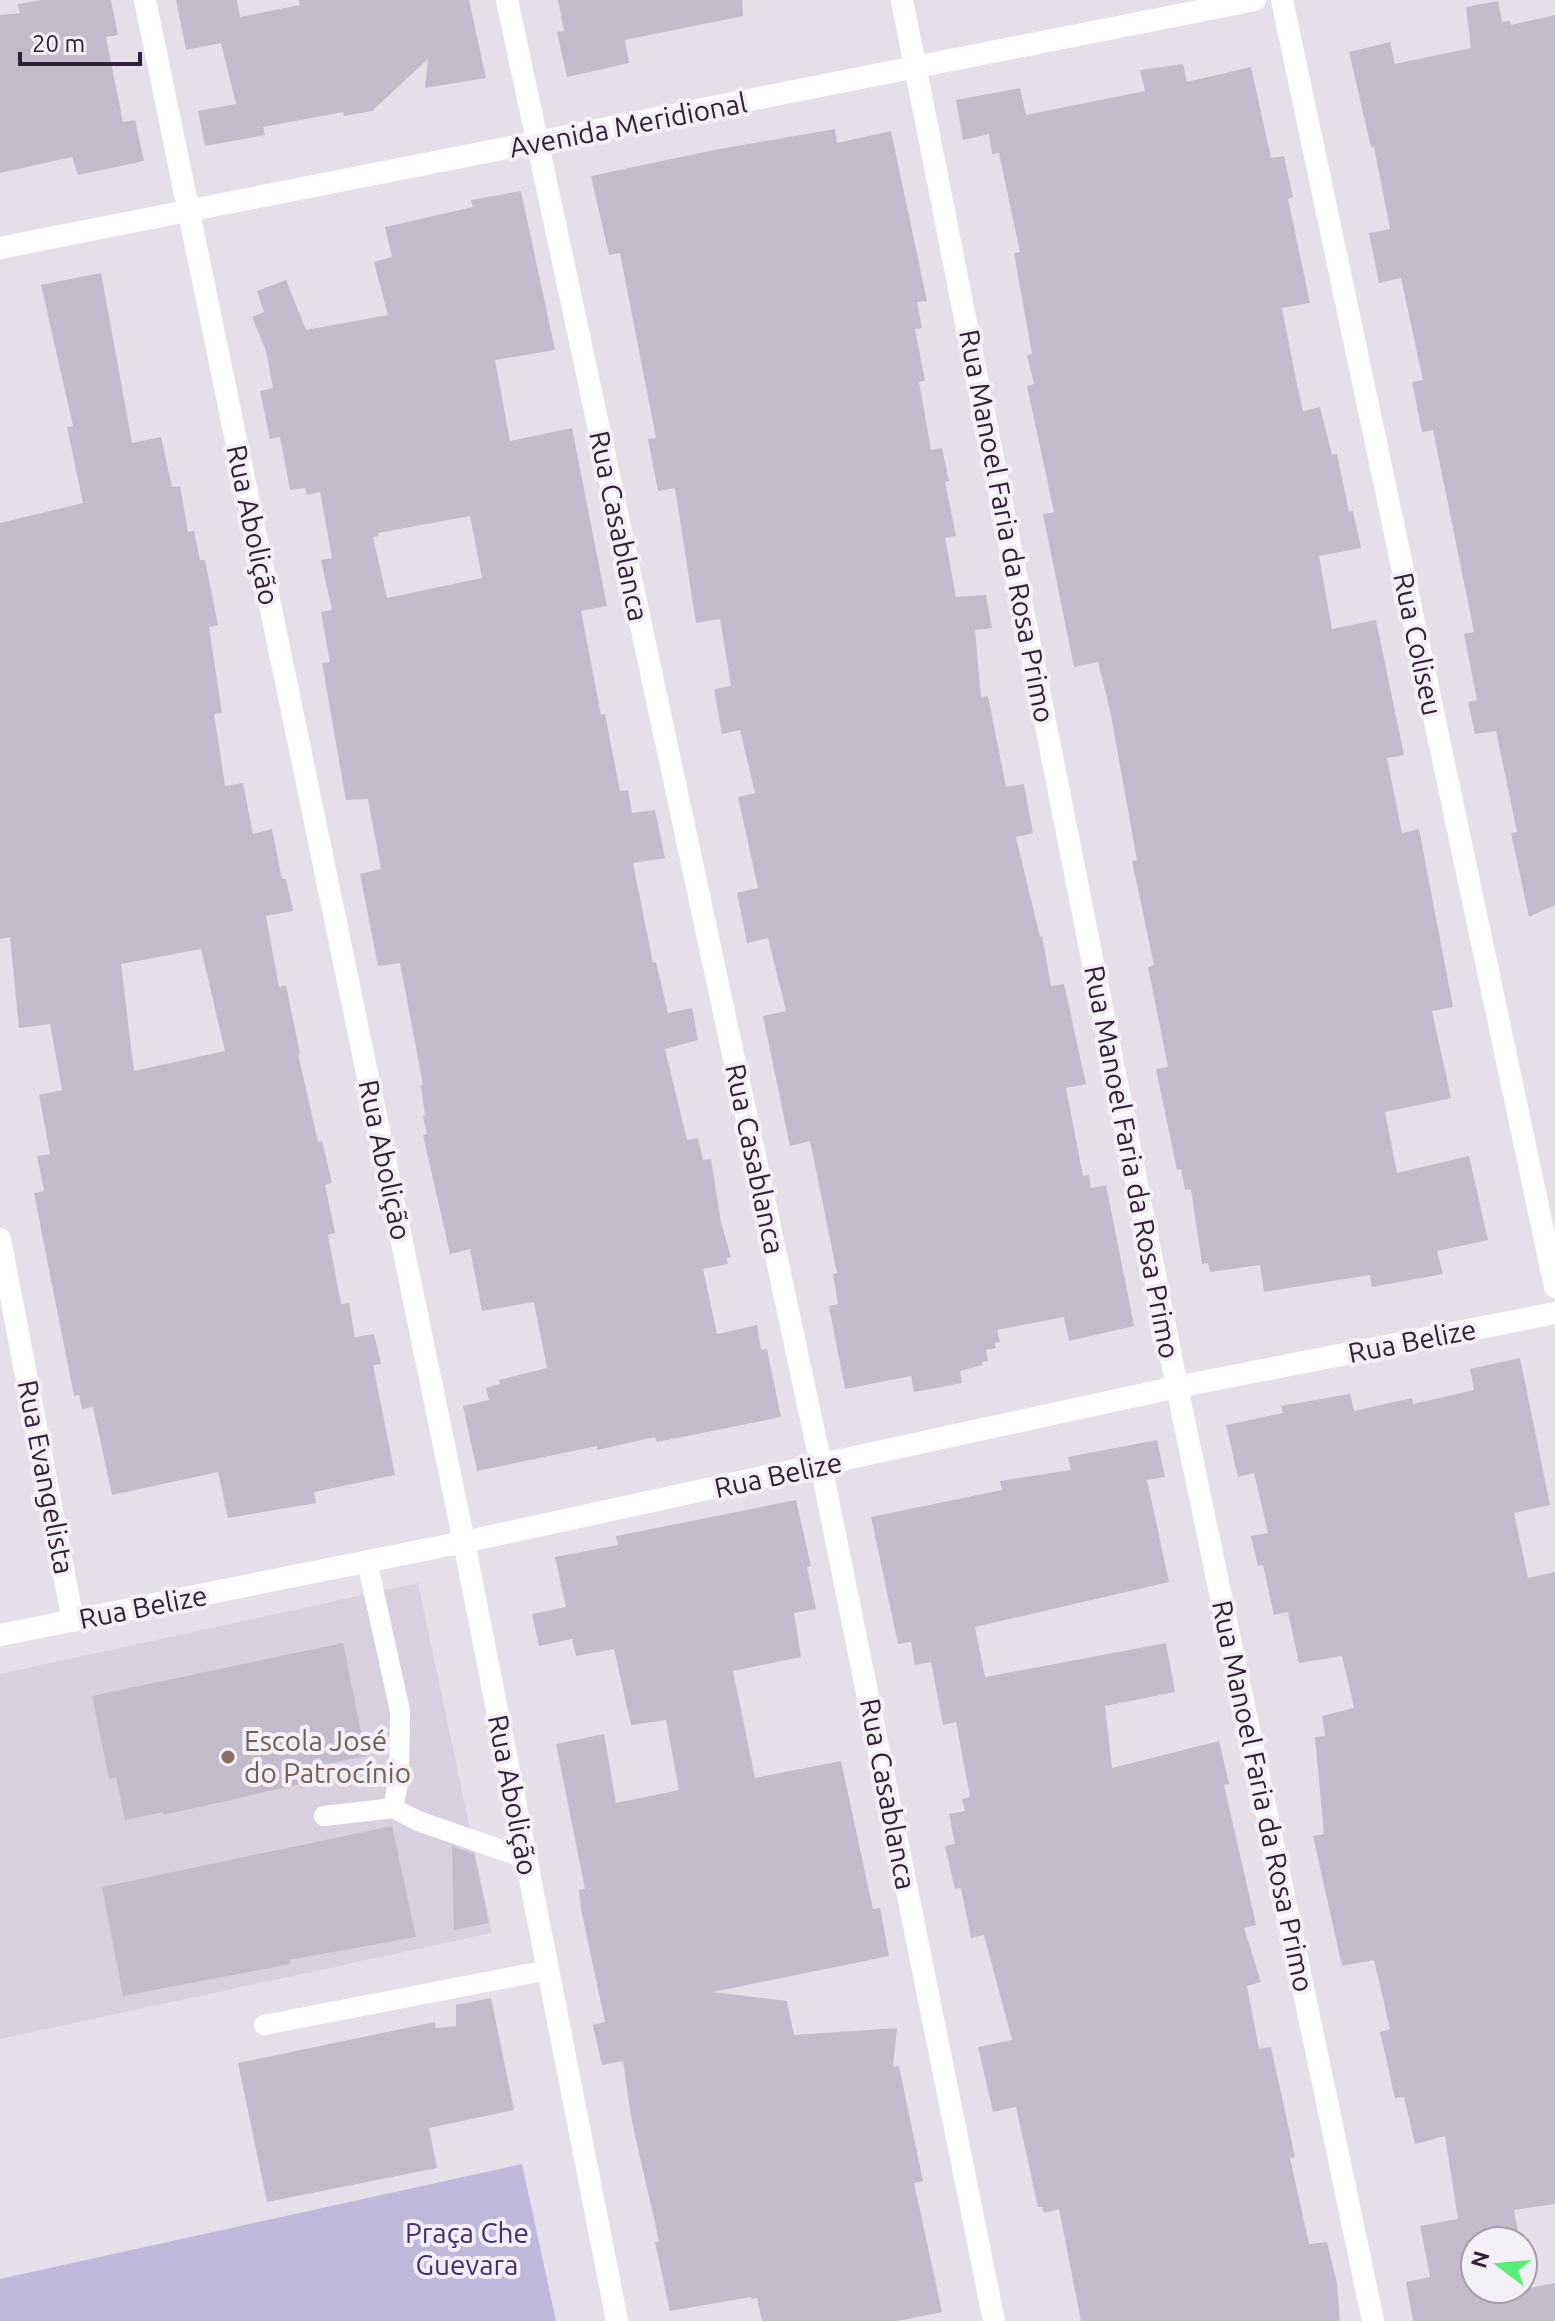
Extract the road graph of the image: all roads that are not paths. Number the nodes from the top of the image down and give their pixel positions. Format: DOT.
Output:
graph roads {
  1 [pos="145,0"];
  2 [pos="507,0"];
  3 [pos="902,0"];
  4 [pos="1255,0"];
  5 [pos="1282,0"];
  6 [pos="916,68"];
  7 [pos="537,144"];
  8 [pos="188,213"];
  9 [pos="0,248"];
  10 [pos="0,1239"];
  11 [pos="1555,1287"];
  12 [pos="1555,1313"];
  13 [pos="1177,1387"];
  14 [pos="821,1465"];
  15 [pos="464,1542"];
  16 [pos="367,1561"];
  17 [pos="73,1621"];
  18 [pos="0,1635"];
  19 [pos="393,1808"];
  20 [pos="324,1816"];
  21 [pos="525,1858"];
  22 [pos="548,1970"];
  23 [pos="264,2025"];
  24 [pos="617,2321"];
  25 [pos="994,2321"];
  26 [pos="1373,2321"];
  1 -- 8 [label="street, Rua Abolição"];
  2 -- 7 [label="street, Rua Casablanca"];
  3 -- 6 [label="street, Rua Manoel Faria da Rosa Primo"];
  4 -- 6 [label="street, Avenida Meridional"];
  5 -- 11 [label="street, Rua Coliseu"];
  6 -- 7 [label="street, Avenida Meridional"];
  6 -- 13 [label="street, Rua Manoel Faria da Rosa Primo"];
  7 -- 8 [label="street, Avenida Meridional"];
  7 -- 14 [label="street, Rua Casablanca"];
  8 -- 9 [label="street, Avenida Meridional"];
  8 -- 15 [label="street, Rua Abolição"];
  10 -- 17 [label="street, Rua Evangelista"];
  12 -- 13 [label="street, Rua Belize"];
  13 -- 14 [label="street, Rua Belize"];
  13 -- 26 [label="street, Rua Manoel Faria da Rosa Primo"];
  14 -- 15 [label="street, Rua Belize"];
  14 -- 25 [label="street, Rua Casablanca"];
  15 -- 16 [label="street, Rua Belize"];
  15 -- 21 [label="street, Rua Abolição"];
  16 -- 17 [label="street, Rua Belize"];
  16 -- 19 [label="lane"];
  17 -- 18 [label="street, Rua Belize"];
  19 -- 20 [label="lane"];
  19 -- 21 [label="lane"];
  21 -- 22 [label="street, Rua Abolição"];
  22 -- 23 [label="lane"];
  22 -- 24 [label="street, Rua Abolição"];
}
